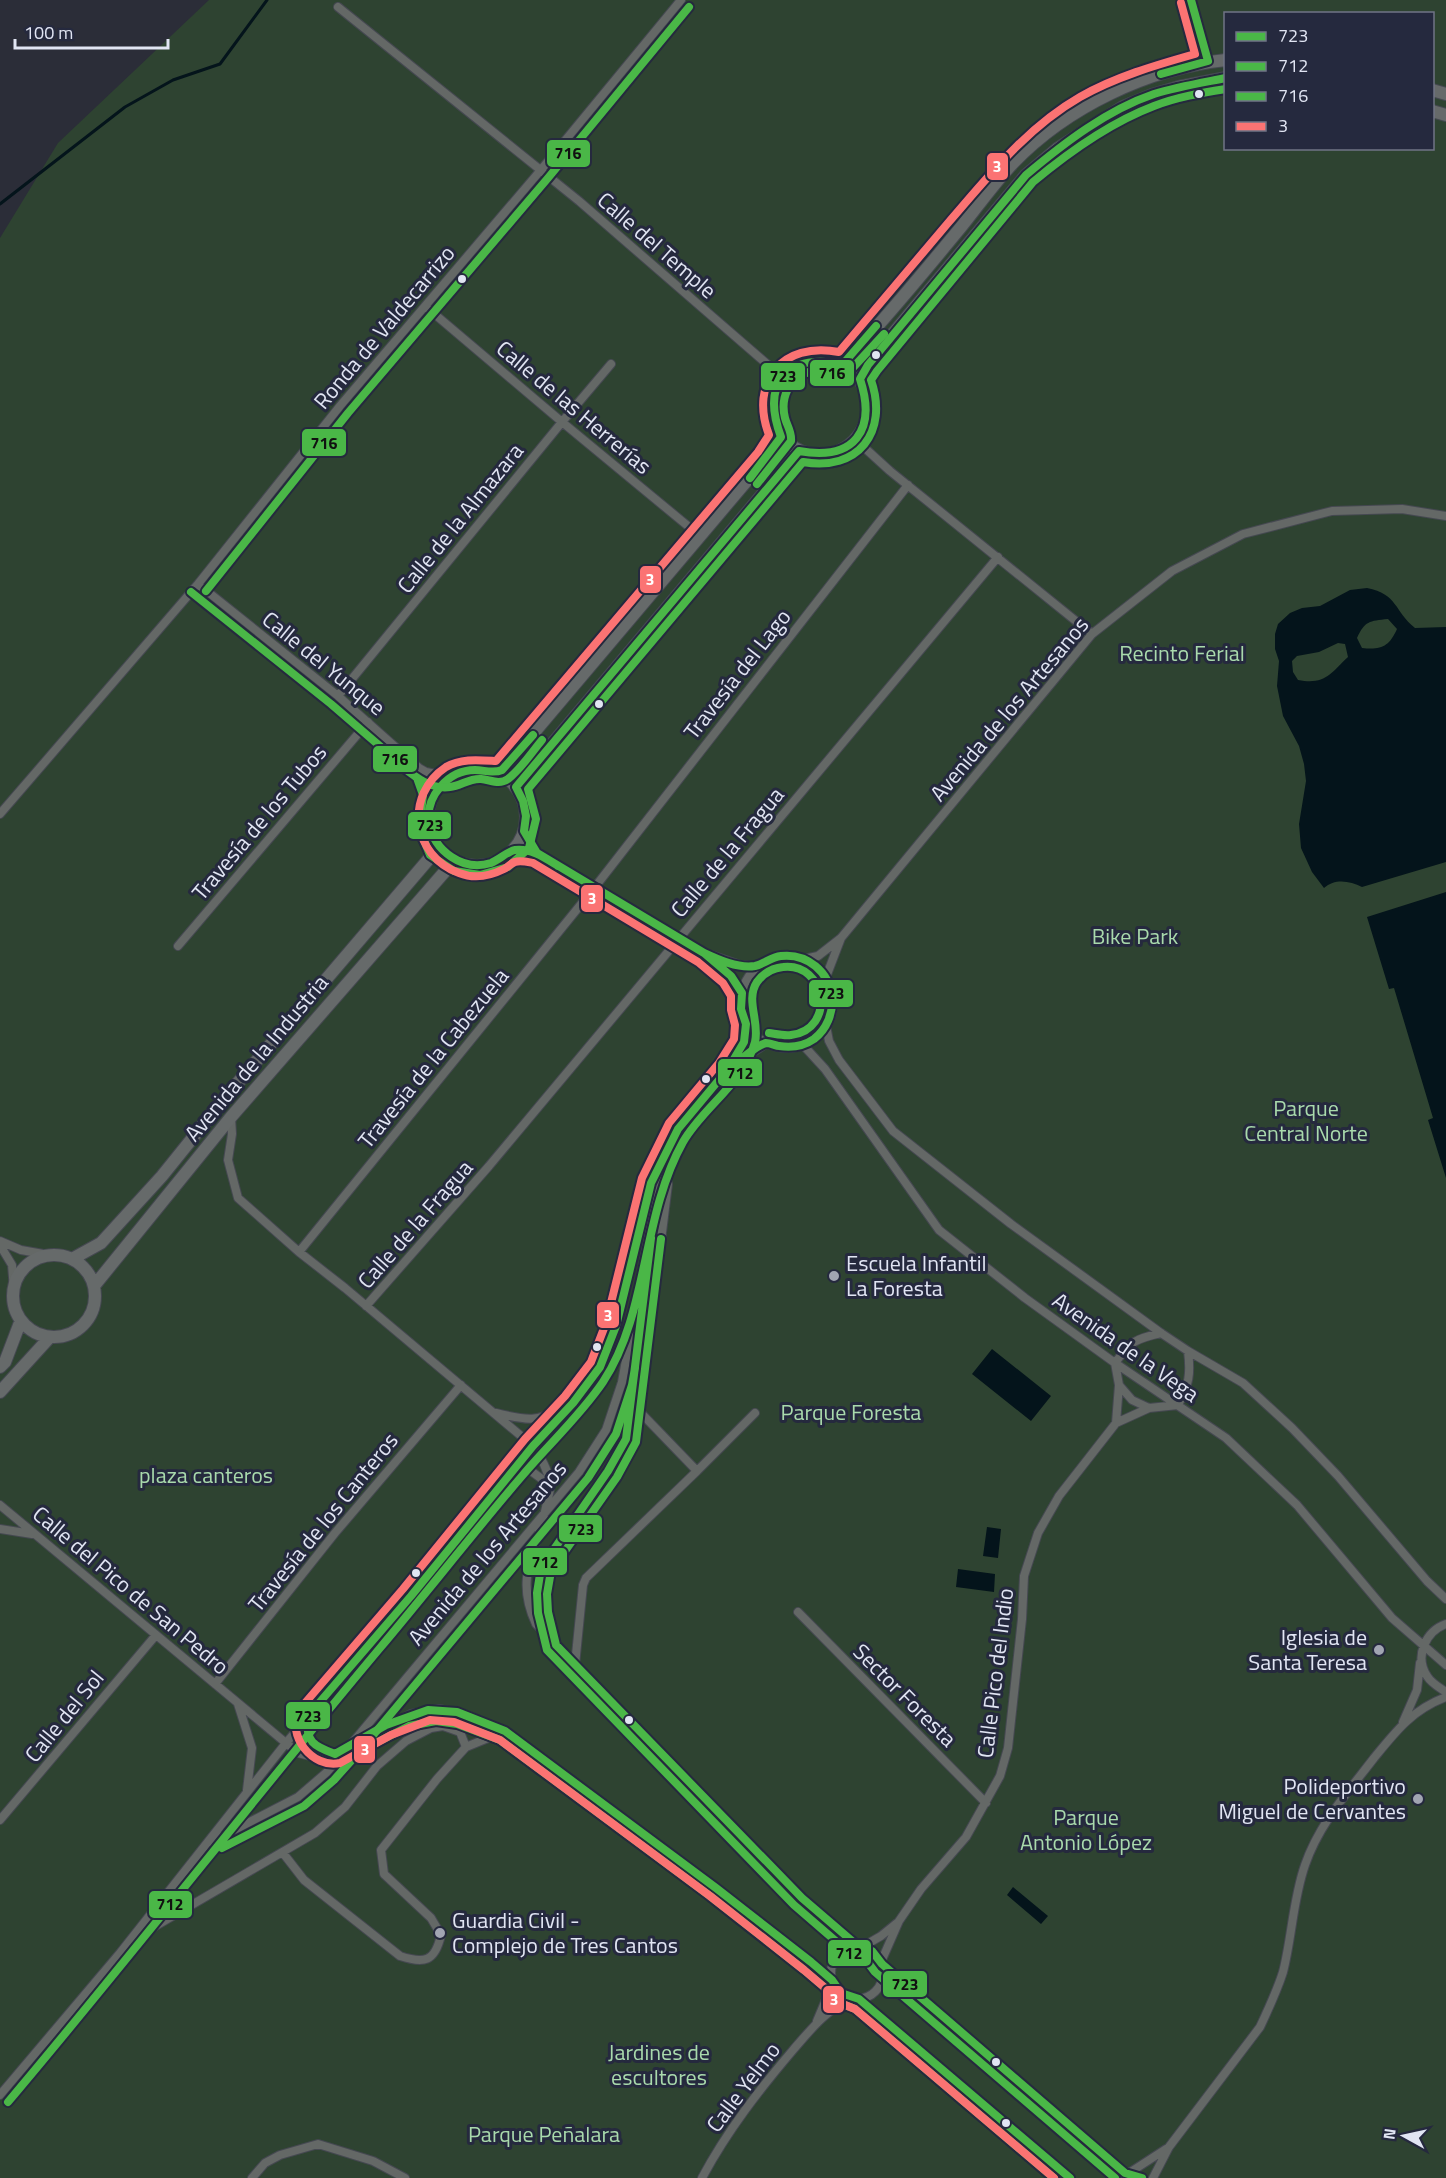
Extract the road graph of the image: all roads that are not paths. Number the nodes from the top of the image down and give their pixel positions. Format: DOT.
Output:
graph roads {
  1 [pos="681,0"];
  2 [pos="1191,0"];
  3 [pos="338,7"];
  4 [pos="1224,60"];
  5 [pos="1208,61"];
  6 [pos="1224,78"];
  7 [pos="540,171"];
  8 [pos="425,306"];
  9 [pos="611,364"];
  10 [pos="843,364"];
  11 [pos="782,377"];
  12 [pos="860,379"];
  13 [pos="562,422"];
  14 [pos="782,437"];
  15 [pos="856,440"];
  16 [pos="799,451"];
  17 [pos="908,485"];
  18 [pos="1446,516"];
  19 [pos="700,536"];
  20 [pos="998,557"];
  21 [pos="198,584"];
  22 [pos="1092,634"];
  23 [pos="339,696"];
  24 [pos="368,722"];
  25 [pos="426,772"];
  26 [pos="497,772"];
  27 [pos="449,777"];
  28 [pos="516,787"];
  29 [pos="434,794"];
  30 [pos="0,814"];
  31 [pos="524,831"];
  32 [pos="439,847"];
  33 [pos="514,850"];
  34 [pos="537,853"];
  35 [pos="454,861"];
  36 [pos="595,887"];
  37 [pos="678,938"];
  38 [pos="841,938"];
  39 [pos="178,946"];
  40 [pos="704,953"];
  41 [pos="804,959"];
  42 [pos="758,966"];
  43 [pos="826,977"];
  44 [pos="741,993"];
  45 [pos="746,1024"];
  46 [pos="826,1026"];
  47 [pos="767,1043"];
  48 [pos="803,1045"];
  49 [pos="728,1069"];
  50 [pos="231,1117"];
  51 [pos="662,1160"];
  52 [pos="0,1243"];
  53 [pos="299,1252"];
  54 [pos="49,1256"];
  55 [pos="72,1259"];
  56 [pos="94,1286"];
  57 [pos="14,1290"];
  58 [pos="366,1306"];
  59 [pos="21,1320"];
  60 [pos="1161,1333"];
  61 [pos="50,1337"];
  62 [pos="1188,1351"];
  63 [pos="1115,1363"];
  64 [pos="0,1367"];
  65 [pos="1119,1385"];
  66 [pos="461,1386"];
  67 [pos="0,1392"];
  68 [pos="573,1403"];
  69 [pos="1178,1405"];
  70 [pos="1149,1408"];
  71 [pos="492,1412"];
  72 [pos="641,1413"];
  73 [pos="755,1413"];
  74 [pos="1116,1423"];
  75 [pos="533,1446"];
  76 [pos="697,1471"];
  77 [pos="510,1473"];
  78 [pos="550,1486"];
  79 [pos="0,1505"];
  80 [pos="544,1512"];
  81 [pos="0,1529"];
  82 [pos="35,1534"];
  83 [pos="1446,1599"];
  84 [pos="798,1612"];
  85 [pos="1446,1624"];
  86 [pos="156,1635"];
  87 [pos="555,1645"];
  88 [pos="1422,1646"];
  89 [pos="575,1665"];
  90 [pos="1446,1665"];
  91 [pos="215,1684"];
  92 [pos="1446,1692"];
  93 [pos="1446,1697"];
  94 [pos="238,1703"];
  95 [pos="307,1718"];
  96 [pos="1403,1723"];
  97 [pos="505,1731"];
  98 [pos="286,1743"];
  99 [pos="351,1745"];
  100 [pos="466,1747"];
  101 [pos="335,1755"];
  102 [pos="247,1790"];
  103 [pos="986,1803"];
  104 [pos="0,1820"];
  105 [pos="208,1844"];
  106 [pos="283,1853"];
  107 [pos="899,1921"];
  108 [pos="130,1941"];
  109 [pos="860,1947"];
  110 [pos="881,1963"];
  111 [pos="833,1981"];
  112 [pos="855,1998"];
  113 [pos="817,2021"];
  114 [pos="0,2095"];
  115 [pos="1169,2148"];
  116 [pos="1127,2173"];
  117 [pos="252,2178"];
  118 [pos="405,2178"];
  119 [pos="702,2178"];
  120 [pos="1070,2178"];
  121 [pos="1111,2178"];
  122 [pos="1142,2178"];
  123 [pos="1153,2178"];
  1 -- 7 [label="street, Ronda de Valdecarrizo"];
  2 -- 5 [label="street"];
  3 -- 7 [label="street, Calle del Temple"];
  4 -- 5 [label="street"];
  5 -- 10 [label="street"];
  6 -- 12 [label="street"];
  7 -- 8 [label="street, Ronda de Valdecarrizo"];
  7 -- 11 [label="street, Calle del Temple"];
  8 -- 13 [label="street, Calle de las Herrerías"];
  8 -- 21 [label="street, Ronda de Valdecarrizo"];
  9 -- 13 [label="street, Calle de la Almazara"];
  10 -- 11 [label="street"];
  10 -- 12 [label="street"];
  11 -- 14 [label="street"];
  12 -- 15 [label="street"];
  13 -- 19 [label="street, Calle de las Herrerías"];
  13 -- 23 [label="street, Calle de la Almazara"];
  14 -- 16 [label="street"];
  14 -- 19 [label="street"];
  15 -- 16 [label="street"];
  15 -- 17 [label="street"];
  16 -- 28 [label="street"];
  17 -- 20 [label="street"];
  17 -- 36 [label="street, Travesía del Lago"];
  18 -- 22 [label="street, Avenida de los Artesanos"];
  19 -- 26 [label="street"];
  20 -- 22 [label="street"];
  20 -- 37 [label="street, Calle de la Fragua"];
  21 -- 23 [label="street, Calle del Yunque"];
  21 -- 30 [label="street, Ronda de Valdecarrizo"];
  22 -- 38 [label="street, Avenida de los Artesanos"];
  23 -- 24 [label="street, Calle del Yunque"];
  24 -- 25 [label="street, Calle del Yunque"];
  24 -- 39 [label="street, Travesía de los Tubos"];
  25 -- 27 [label="street, Calle del Yunque"];
  25 -- 29 [label="street, Calle del Yunque"];
  26 -- 27 [label="street"];
  26 -- 28 [label="street"];
  27 -- 29 [label="street"];
  28 -- 31 [label="street"];
  29 -- 32 [label="street"];
  31 -- 33 [label="street"];
  31 -- 34 [label="street"];
  32 -- 35 [label="street"];
  32 -- 55 [label="street, Avenida de la Industria"];
  33 -- 34 [label="street"];
  33 -- 35 [label="street"];
  34 -- 36 [label="street"];
  35 -- 50 [label="street, Avenida de la Industria"];
  36 -- 37 [label="street"];
  36 -- 53 [label="street, Travesía de la Cabezuela"];
  37 -- 40 [label="street"];
  37 -- 58 [label="street, Calle de la Fragua"];
  38 -- 41 [label="street, Avenida de los Artesanos"];
  38 -- 43 [label="street, Avenida de los Artesanos"];
  40 -- 42 [label="street"];
  40 -- 44 [label="street"];
  41 -- 42 [label="street"];
  41 -- 43 [label="street"];
  42 -- 44 [label="street"];
  43 -- 46 [label="street"];
  44 -- 45 [label="street"];
  45 -- 47 [label="street"];
  45 -- 49 [label="street, Avenida de los Artesanos"];
  46 -- 48 [label="street"];
  46 -- 60 [label="street, Avenida de la Vega"];
  47 -- 48 [label="street"];
  47 -- 49 [label="street, Avenida de los Artesanos"];
  48 -- 63 [label="street, Avenida de la Vega"];
  49 -- 51 [label="street, Avenida de los Artesanos"];
  50 -- 53 [label="street"];
  50 -- 56 [label="street, Avenida de la Industria"];
  51 -- 68 [label="street, Avenida de los Artesanos"];
  51 -- 72 [label="street"];
  51 -- 80 [label="street, Avenida de los Artesanos"];
  52 -- 54 [label="street"];
  52 -- 57 [label="street"];
  53 -- 58 [label="street"];
  54 -- 55 [label="street"];
  54 -- 57 [label="street"];
  55 -- 56 [label="street"];
  56 -- 61 [label="street"];
  57 -- 59 [label="street"];
  58 -- 66 [label="street"];
  59 -- 61 [label="street"];
  59 -- 64 [label="street"];
  60 -- 62 [label="street, Avenida de la Vega"];
  60 -- 63 [label="street"];
  61 -- 67 [label="street"];
  62 -- 69 [label="street"];
  62 -- 83 [label="street, Avenida de la Vega"];
  63 -- 65 [label="street"];
  63 -- 69 [label="street, Avenida de la Vega"];
  65 -- 70 [label="street"];
  65 -- 74 [label="street"];
  66 -- 71 [label="street"];
  66 -- 91 [label="street, Travesía de los Canteros"];
  68 -- 71 [label="street"];
  68 -- 75 [label="street, Avenida de los Artesanos"];
  69 -- 70 [label="street, Calle Pico del Indio"];
  69 -- 88 [label="street, Avenida de la Vega"];
  70 -- 74 [label="street, Calle Pico del Indio"];
  71 -- 75 [label="street"];
  72 -- 76 [label="street"];
  72 -- 87 [label="street"];
  73 -- 76 [label="street"];
  74 -- 103 [label="street, Calle Pico del Indio"];
  75 -- 77 [label="street, Avenida de los Artesanos"];
  75 -- 78 [label="street"];
  76 -- 89 [label="street"];
  77 -- 78 [label="street"];
  77 -- 95 [label="street, Avenida de los Artesanos"];
  78 -- 80 [label="street"];
  79 -- 82 [label="street, Calle del Pico de San Pedro"];
  80 -- 87 [label="street"];
  80 -- 99 [label="street, Avenida de los Artesanos"];
  81 -- 82 [label="street"];
  82 -- 86 [label="street, Calle del Pico de San Pedro"];
  84 -- 103 [label="street, Sector Foresta"];
  85 -- 88 [label="street"];
  86 -- 91 [label="street, Calle del Pico de San Pedro"];
  86 -- 104 [label="street, Calle del Sol"];
  87 -- 89 [label="street"];
  88 -- 90 [label="street, Avenida de la Vega"];
  88 -- 92 [label="street"];
  88 -- 96 [label="street"];
  89 -- 109 [label="street"];
  91 -- 94 [label="street, Calle del Pico de San Pedro"];
  93 -- 96 [label="street"];
  94 -- 98 [label="street, Calle del Pico de San Pedro"];
  94 -- 102 [label="street, Calle del Pico de San Pedro"];
  95 -- 98 [label="street, Avenida de los Artesanos"];
  95 -- 101 [label="street"];
  96 -- 115 [label="street"];
  97 -- 99 [label="street"];
  97 -- 100 [label="street"];
  97 -- 111 [label="street"];
  98 -- 101 [label="street, Calle del Pico de San Pedro"];
  98 -- 102 [label="street, Avenida de los Artesanos"];
  99 -- 101 [label="street"];
  99 -- 105 [label="street, Avenida de los Artesanos"];
  100 -- 106 [label="street"];
  100 -- 106 [label="street"];
  102 -- 105 [label="street, Avenida de los Artesanos"];
  103 -- 107 [label="street, Calle Pico del Indio"];
  105 -- 108 [label="street, Avenida de los Artesanos"];
  106 -- 108 [label="street"];
  107 -- 109 [label="street, Calle Pico del Indio"];
  107 -- 110 [label="street, Calle Pico del Indio"];
  108 -- 114 [label="street, Avenida de los Artesanos"];
  109 -- 110 [label="street"];
  109 -- 111 [label="street"];
  110 -- 112 [label="street"];
  110 -- 116 [label="street"];
  111 -- 112 [label="street"];
  111 -- 113 [label="street"];
  112 -- 113 [label="street"];
  112 -- 120 [label="street"];
  113 -- 119 [label="street, Calle Yelmo"];
  115 -- 116 [label="street"];
  115 -- 123 [label="street"];
  116 -- 121 [label="street"];
  116 -- 122 [label="street"];
  117 -- 118 [label="street"];
}
